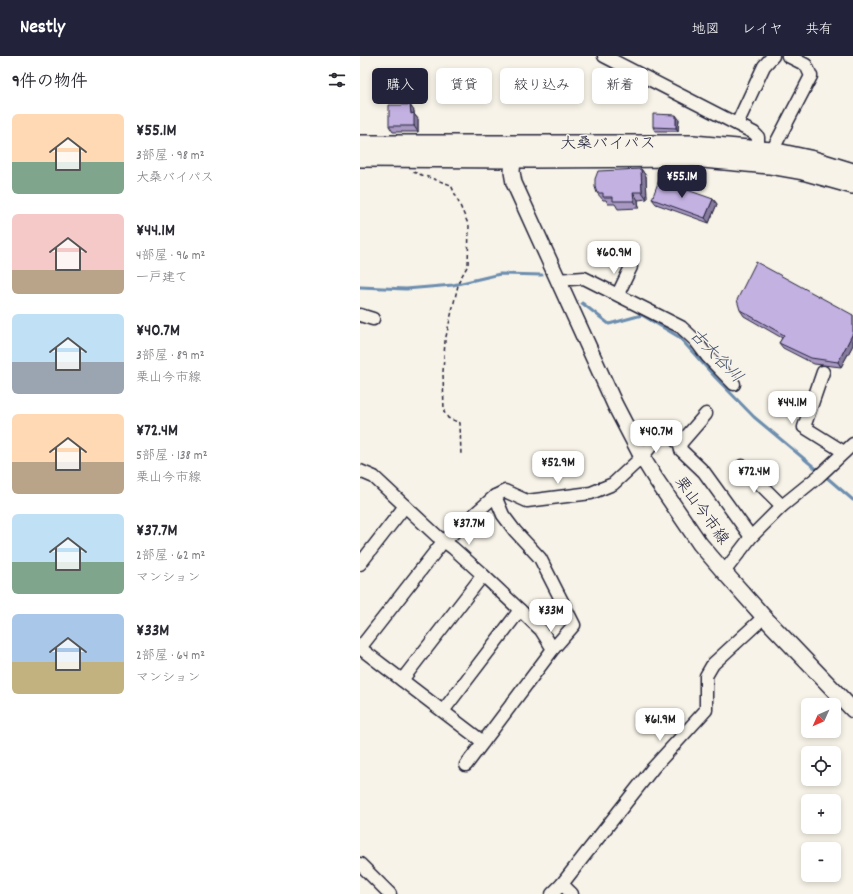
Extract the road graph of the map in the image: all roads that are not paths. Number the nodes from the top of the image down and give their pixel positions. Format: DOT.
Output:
graph roads {
  1 [pos="604,56"];
  2 [pos="773,56"];
  3 [pos="788,56"];
  4 [pos="737,124"];
  5 [pos="360,144"];
  6 [pos="765,150"];
  7 [pos="513,151"];
  8 [pos="715,152"];
  9 [pos="360,158"];
  10 [pos="853,172"];
  11 [pos="853,185"];
  12 [pos="632,267"];
  13 [pos="557,280"];
  14 [pos="618,294"];
  15 [pos="360,315"];
  16 [pos="373,319"];
  17 [pos="823,372"];
  18 [pos="734,384"];
  19 [pos="706,414"];
  20 [pos="680,444"];
  21 [pos="848,448"];
  22 [pos="642,457"];
  23 [pos="742,466"];
  24 [pos="362,475"];
  25 [pos="495,496"];
  26 [pos="405,506"];
  27 [pos="782,506"];
  28 [pos="751,537"];
  29 [pos="444,541"];
  30 [pos="360,564"];
  31 [pos="724,572"];
  32 [pos="483,575"];
  33 [pos="520,610"];
  34 [pos="764,617"];
  35 [pos="360,648"];
  36 [pos="553,649"];
  37 [pos="402,680"];
  38 [pos="853,710"];
  39 [pos="443,711"];
  40 [pos="483,742"];
  41 [pos="466,766"];
  42 [pos="360,864"];
  43 [pos="562,884"];
  44 [pos="390,894"];
  45 [pos="552,894"];
  46 [pos="572,894"];
  1 -- 4 [label="street"];
  2 -- 4 [label="street"];
  3 -- 6 [label="street"];
  4 -- 6 [label="street"];
  5 -- 7 [label="highway, 大桑バイパス"];
  6 -- 8 [label="highway, 大桑バイパス"];
  6 -- 10 [label="highway, 大桑バイパス"];
  7 -- 8 [label="highway, 大桑バイパス"];
  7 -- 9 [label="highway, 大桑バイパス"];
  7 -- 13 [label="main road, 栗山今市線"];
  8 -- 11 [label="highway, 大桑バイパス"];
  12 -- 14 [label="street"];
  13 -- 14 [label="street"];
  13 -- 22 [label="main road, 栗山今市線"];
  14 -- 18 [label="street"];
  15 -- 16 [label="street"];
  17 -- 21 [label="street"];
  19 -- 20 [label="street"];
  20 -- 22 [label="street"];
  20 -- 28 [label="street"];
  21 -- 27 [label="street"];
  22 -- 25 [label="street"];
  22 -- 31 [label="main road, 栗山今市線"];
  23 -- 27 [label="street"];
  24 -- 26 [label="street"];
  25 -- 29 [label="street"];
  25 -- 36 [label="street"];
  26 -- 29 [label="street"];
  26 -- 30 [label="street"];
  27 -- 28 [label="street"];
  28 -- 31 [label="street"];
  29 -- 32 [label="street"];
  29 -- 35 [label="street"];
  31 -- 34 [label="main road, 栗山今市線"];
  32 -- 33 [label="street"];
  32 -- 37 [label="street"];
  33 -- 36 [label="street"];
  33 -- 39 [label="street"];
  34 -- 38 [label="main road, 栗山今市線"];
  34 -- 43 [label="street"];
  35 -- 37 [label="street"];
  36 -- 40 [label="street"];
  37 -- 39 [label="street"];
  39 -- 40 [label="street"];
  40 -- 41 [label="street"];
  42 -- 44 [label="street"];
  43 -- 45 [label="street"];
  43 -- 46 [label="street"];
}
